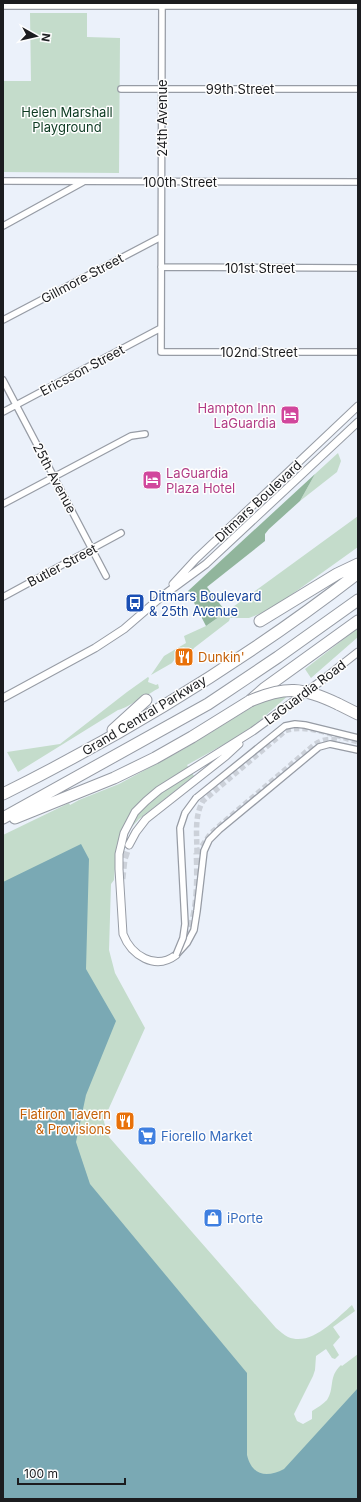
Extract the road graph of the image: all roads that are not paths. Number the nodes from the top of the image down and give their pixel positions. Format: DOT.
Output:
graph roads {
  1 [pos="162,5"];
  2 [pos="3,6"];
  3 [pos="358,6"];
  4 [pos="121,89"];
  5 [pos="162,89"];
  6 [pos="358,89"];
  7 [pos="3,181"];
  8 [pos="83,182"];
  9 [pos="162,182"];
  10 [pos="358,182"];
  11 [pos="3,226"];
  12 [pos="161,237"];
  13 [pos="161,267"];
  14 [pos="358,268"];
  15 [pos="3,320"];
  16 [pos="161,328"];
  17 [pos="161,352"];
  18 [pos="358,352"];
  19 [pos="3,380"];
  20 [pos="16,405"];
  21 [pos="358,406"];
  22 [pos="3,412"];
  23 [pos="358,422"];
  24 [pos="144,434"];
  25 [pos="55,478"];
  26 [pos="3,504"];
  27 [pos="121,533"];
  28 [pos="92,549"];
  29 [pos="358,564"];
  30 [pos="358,573"];
  31 [pos="106,576"];
  32 [pos="3,597"];
  33 [pos="161,597"];
  34 [pos="358,600"];
  35 [pos="260,621"];
  36 [pos="358,621"];
  37 [pos="357,652"];
  38 [pos="3,698"];
  39 [pos="146,700"];
  40 [pos="250,701"];
  41 [pos="358,714"];
  42 [pos="252,731"];
  43 [pos="358,738"];
  44 [pos="96,745"];
  45 [pos="358,750"];
  46 [pos="3,794"];
  47 [pos="3,818"];
  48 [pos="3,822"];
  49 [pos="128,845"];
  50 [pos="176,956"];
  1 -- 2 [label="street"];
  1 -- 3 [label="street"];
  1 -- 5 [label="street, 24th Avenue"];
  4 -- 5 [label="street, 99th Street"];
  5 -- 6 [label="street, 99th Street"];
  5 -- 9 [label="street, 24th Avenue"];
  7 -- 8 [label="street, 100th Street"];
  8 -- 9 [label="street, 100th Street"];
  8 -- 11 [label="street"];
  9 -- 10 [label="street, 100th Street"];
  9 -- 12 [label="street, 24th Avenue"];
  12 -- 13 [label="street, 24th Avenue"];
  12 -- 15 [label="street, Gillmore Street"];
  13 -- 14 [label="street, 101st Street"];
  13 -- 16 [label="street, 24th Avenue"];
  16 -- 17 [label="street, 24th Avenue"];
  16 -- 20 [label="street, Ericsson Street"];
  17 -- 18 [label="street, 102nd Street"];
  19 -- 20 [label="street, 25th Avenue"];
  20 -- 22 [label="street, Ericsson Street"];
  20 -- 25 [label="street, 25th Avenue"];
  21 -- 33 [label="street, Ditmars Boulevard"];
  23 -- 33 [label="street, Ditmars Boulevard"];
  24 -- 25 [label="street"];
  25 -- 26 [label="street"];
  25 -- 28 [label="street, 25th Avenue"];
  27 -- 28 [label="street, Butler Street"];
  28 -- 31 [label="street, 25th Avenue"];
  28 -- 32 [label="street, Butler Street"];
  29 -- 35 [label="highway"];
  30 -- 44 [label="highway, Grand Central Parkway"];
  33 -- 38 [label="street, Ditmars Boulevard"];
  34 -- 47 [label="highway, Grand Central Parkway"];
  36 -- 40 [label="highway"];
  37 -- 42 [label="street, LaGuardia Road"];
  39 -- 44 [label="highway"];
  40 -- 41 [label="highway, bridge"];
  40 -- 48 [label="highway"];
  42 -- 49 [label="street"];
  42 -- 50 [label="street"];
  43 -- 50 [label="street, bridge"];
  44 -- 46 [label="highway, Grand Central Parkway"];
  45 -- 50 [label="street"];
}
